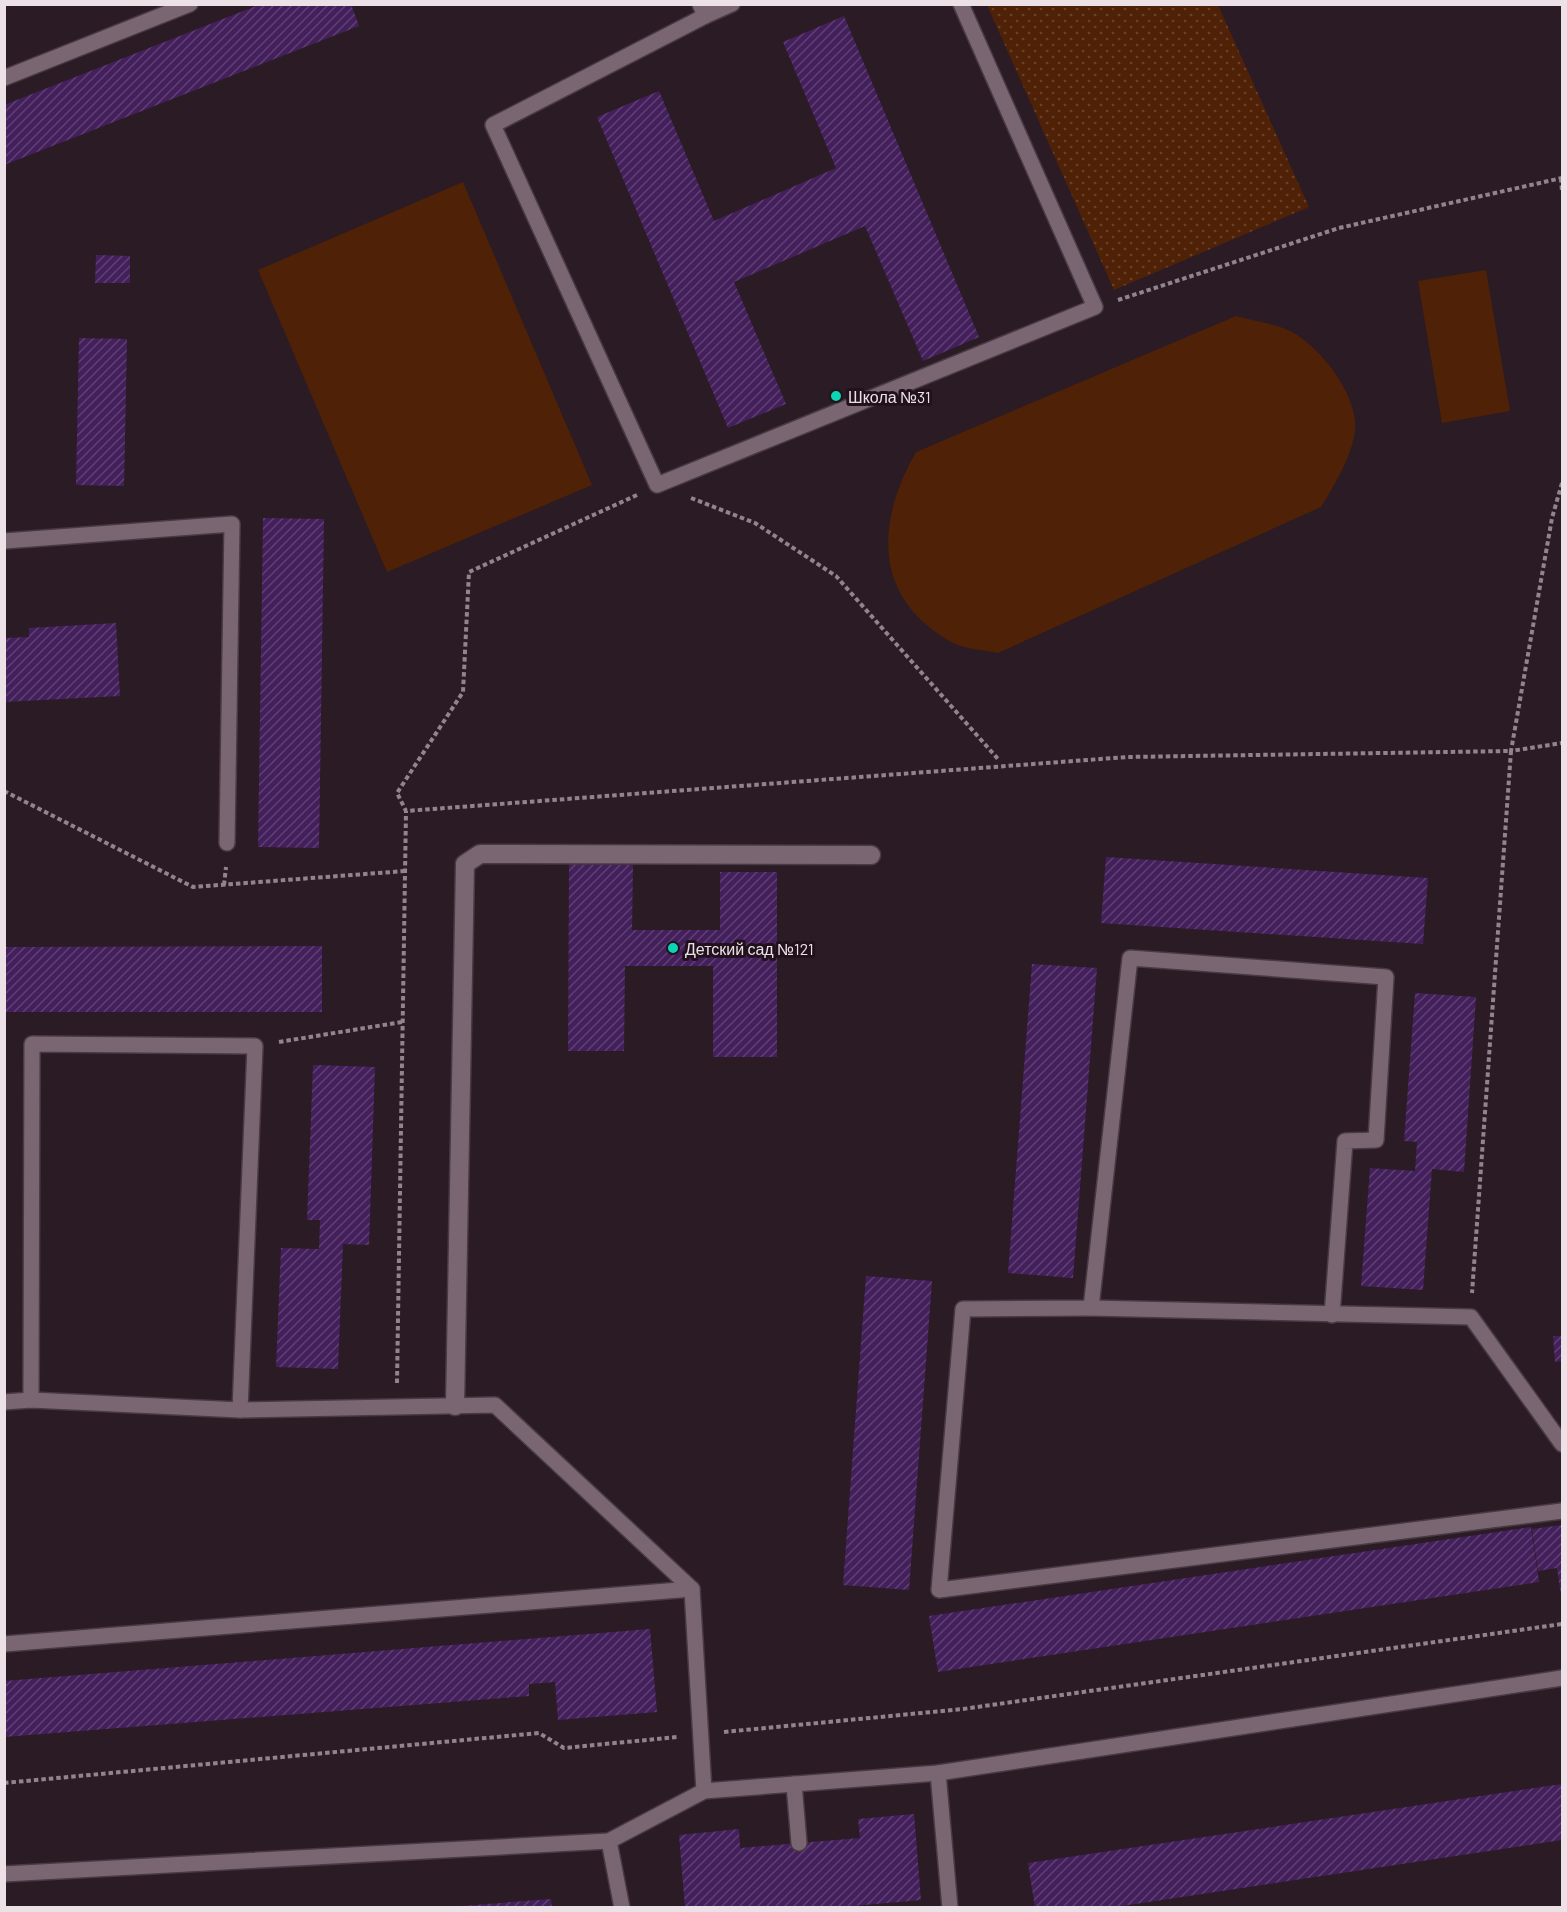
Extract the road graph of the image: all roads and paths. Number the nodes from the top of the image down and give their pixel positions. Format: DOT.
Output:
graph roads {
  1 [pos="190,4"];
  2 [pos="732,4"];
  3 [pos="961,4"];
  4 [pos="703,10"];
  5 [pos="4,78"];
  6 [pos="1562,178"];
  7 [pos="1563,192"];
  8 [pos="1095,307"];
  9 [pos="1563,483"];
  10 [pos="657,485"];
  11 [pos="4,541"];
  12 [pos="1563,743"];
  13 [pos="1511,751"];
  14 [pos="998,759"];
  15 [pos="4,791"];
  16 [pos="406,811"];
  17 [pos="227,843"];
  18 [pos="871,855"];
  19 [pos="405,871"];
  20 [pos="403,1022"];
  21 [pos="255,1046"];
  22 [pos="1091,1308"];
  23 [pos="1332,1315"];
  24 [pos="1470,1317"];
  25 [pos="31,1400"];
  26 [pos="4,1402"];
  27 [pos="455,1406"];
  28 [pos="396,1407"];
  29 [pos="240,1410"];
  30 [pos="1563,1444"];
  31 [pos="1563,1511"];
  32 [pos="692,1589"];
  33 [pos="1563,1624"];
  34 [pos="4,1644"];
  35 [pos="1563,1678"];
  36 [pos="701,1735"];
  37 [pos="938,1773"];
  38 [pos="4,1783"];
  39 [pos="794,1784"];
  40 [pos="704,1791"];
  41 [pos="609,1841"];
  42 [pos="800,1843"];
  43 [pos="4,1874"];
  44 [pos="622,1908"];
  45 [pos="950,1908"];
  1 -- 5 [label="lane"];
  2 -- 4 [label="lane"];
  3 -- 8 [label="lane"];
  4 -- 10 [label="lane"];
  6 -- 7 [label="path"];
  6 -- 8 [label="path"];
  8 -- 10 [label="lane"];
  9 -- 13 [label="path"];
  10 -- 14 [label="path"];
  10 -- 16 [label="path"];
  11 -- 17 [label="lane"];
  12 -- 13 [label="path"];
  13 -- 16 [label="path"];
  13 -- 24 [label="path"];
  15 -- 19 [label="path"];
  16 -- 19 [label="path"];
  18 -- 27 [label="street"];
  19 -- 20 [label="path"];
  20 -- 21 [label="path"];
  20 -- 28 [label="path"];
  21 -- 25 [label="lane"];
  21 -- 29 [label="lane"];
  22 -- 23 [label="lane"];
  22 -- 23 [label="lane"];
  22 -- 31 [label="lane"];
  23 -- 24 [label="lane"];
  24 -- 30 [label="lane"];
  25 -- 26 [label="lane"];
  25 -- 29 [label="lane"];
  27 -- 28 [label="lane"];
  27 -- 32 [label="lane"];
  28 -- 29 [label="lane"];
  32 -- 34 [label="lane"];
  32 -- 36 [label="lane"];
  33 -- 36 [label="path"];
  35 -- 37 [label="lane"];
  36 -- 38 [label="path"];
  36 -- 40 [label="lane"];
  37 -- 39 [label="lane"];
  37 -- 45 [label="lane"];
  39 -- 40 [label="lane"];
  39 -- 42 [label="lane"];
  40 -- 41 [label="lane"];
  41 -- 43 [label="lane"];
  41 -- 44 [label="lane"];
}
